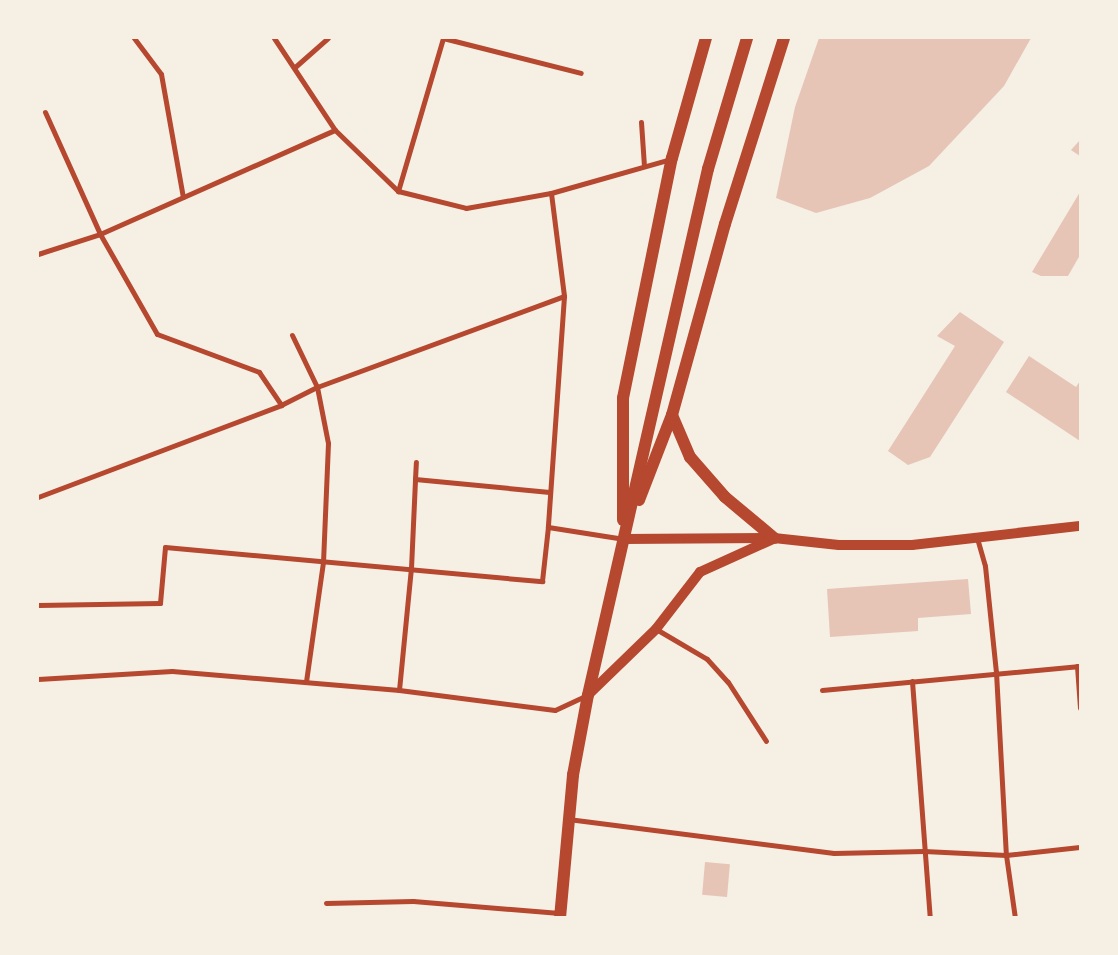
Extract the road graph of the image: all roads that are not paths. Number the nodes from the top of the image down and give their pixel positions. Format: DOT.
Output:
graph roads {
  1 [pos="134,38"];
  2 [pos="274,38"];
  3 [pos="328,38"];
  4 [pos="443,38"];
  5 [pos="706,38"];
  6 [pos="747,38"];
  7 [pos="784,38"];
  8 [pos="295,67"];
  9 [pos="581,73"];
  10 [pos="45,112"];
  11 [pos="641,122"];
  12 [pos="335,130"];
  13 [pos="672,158"];
  14 [pos="644,166"];
  15 [pos="398,191"];
  16 [pos="551,194"];
  17 [pos="183,197"];
  18 [pos="100,234"];
  19 [pos="38,254"];
  20 [pos="564,296"];
  21 [pos="292,335"];
  22 [pos="317,387"];
  23 [pos="281,405"];
  24 [pos="672,415"];
  25 [pos="416,462"];
  26 [pos="415,479"];
  27 [pos="549,492"];
  28 [pos="38,497"];
  29 [pos="1080,526"];
  30 [pos="548,527"];
  31 [pos="977,537"];
  32 [pos="774,538"];
  33 [pos="624,539"];
  34 [pos="323,562"];
  35 [pos="411,568"];
  36 [pos="38,605"];
  37 [pos="656,629"];
  38 [pos="1079,666"];
  39 [pos="996,672"];
  40 [pos="38,679"];
  41 [pos="306,681"];
  42 [pos="912,681"];
  43 [pos="399,690"];
  44 [pos="822,690"];
  45 [pos="588,694"];
  46 [pos="1080,708"];
  47 [pos="766,741"];
  48 [pos="568,819"];
  49 [pos="1080,846"];
  50 [pos="924,851"];
  51 [pos="1006,855"];
  52 [pos="326,903"];
  53 [pos="560,915"];
  54 [pos="930,918"];
  55 [pos="1015,918"];
  1 -- 17 [label="street"];
  2 -- 8 [label="street"];
  3 -- 8 [label="street"];
  4 -- 9 [label="street"];
  4 -- 15 [label="street"];
  5 -- 13 [label="main road"];
  6 -- 33 [label="main road"];
  7 -- 24 [label="main road"];
  8 -- 12 [label="street"];
  10 -- 18 [label="street"];
  11 -- 14 [label="street"];
  12 -- 15 [label="street"];
  12 -- 17 [label="street"];
  13 -- 14 [label="street"];
  13 -- 33 [label="main road"];
  14 -- 16 [label="street"];
  15 -- 16 [label="street"];
  16 -- 20 [label="street"];
  17 -- 18 [label="street"];
  18 -- 19 [label="street"];
  18 -- 23 [label="street"];
  20 -- 22 [label="street"];
  20 -- 27 [label="street"];
  21 -- 22 [label="street"];
  22 -- 23 [label="street"];
  22 -- 34 [label="street"];
  23 -- 28 [label="street"];
  24 -- 32 [label="main road"];
  24 -- 33 [label="main road"];
  25 -- 26 [label="street"];
  26 -- 27 [label="street"];
  26 -- 35 [label="street"];
  27 -- 30 [label="street"];
  29 -- 31 [label="main road"];
  30 -- 33 [label="street"];
  30 -- 35 [label="street"];
  31 -- 32 [label="main road"];
  31 -- 39 [label="street"];
  32 -- 33 [label="main road"];
  32 -- 37 [label="main road"];
  33 -- 45 [label="main road"];
  34 -- 35 [label="street"];
  34 -- 36 [label="street"];
  34 -- 41 [label="street"];
  35 -- 43 [label="street"];
  37 -- 45 [label="main road"];
  37 -- 47 [label="street"];
  38 -- 39 [label="street"];
  38 -- 46 [label="street"];
  39 -- 42 [label="street"];
  39 -- 51 [label="street"];
  40 -- 41 [label="street"];
  41 -- 43 [label="street"];
  42 -- 44 [label="street"];
  42 -- 50 [label="street"];
  43 -- 45 [label="street"];
  45 -- 48 [label="main road"];
  48 -- 50 [label="street"];
  48 -- 53 [label="main road"];
  49 -- 51 [label="street"];
  50 -- 51 [label="street"];
  50 -- 54 [label="street"];
  51 -- 55 [label="street"];
  52 -- 53 [label="street"];
}
